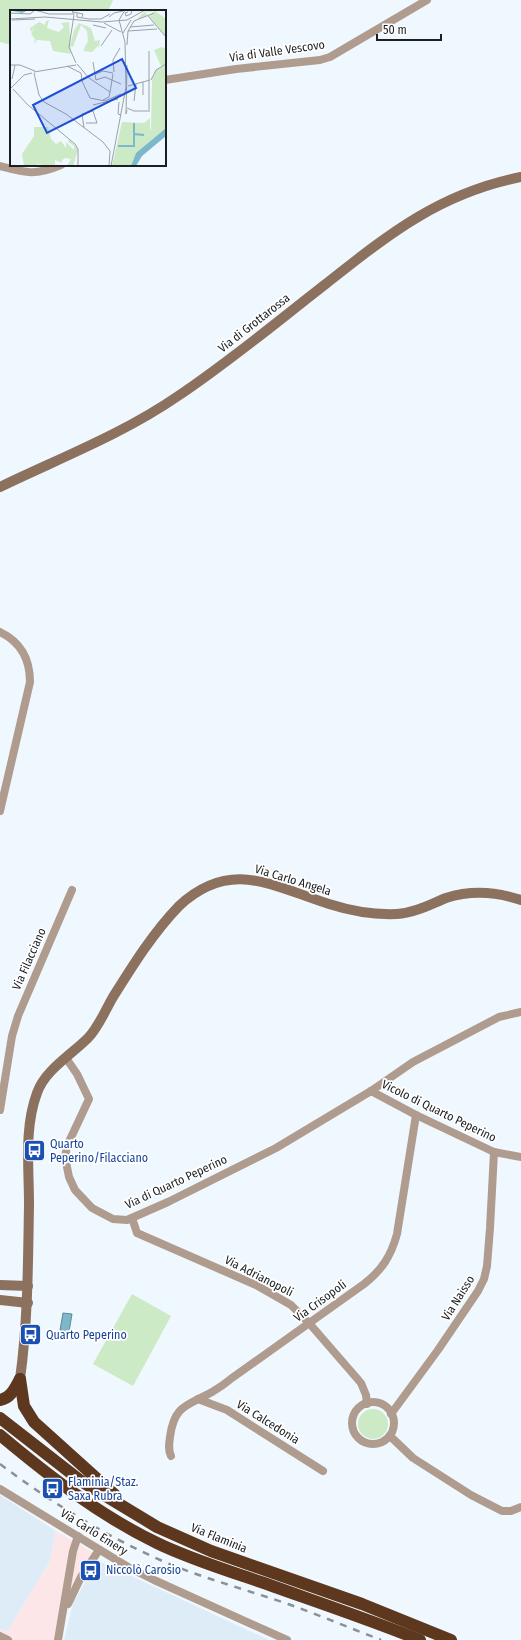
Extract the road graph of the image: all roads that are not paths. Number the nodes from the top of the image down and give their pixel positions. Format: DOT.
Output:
graph roads {
  1 [pos="427,0"];
  2 [pos="166,80"];
  3 [pos="0,166"];
  4 [pos="58,166"];
  5 [pos="521,177"];
  6 [pos="0,487"];
  7 [pos="0,632"];
  8 [pos="0,811"];
  9 [pos="72,890"];
  10 [pos="521,900"];
  11 [pos="521,1012"];
  12 [pos="66,1058"];
  13 [pos="370,1091"];
  14 [pos="0,1110"];
  15 [pos="416,1115"];
  16 [pos="494,1152"];
  17 [pos="521,1157"];
  18 [pos="132,1218"];
  19 [pos="0,1285"];
  20 [pos="28,1286"];
  21 [pos="0,1300"];
  22 [pos="28,1303"];
  23 [pos="309,1323"];
  24 [pos="20,1379"];
  25 [pos="198,1399"];
  26 [pos="0,1400"];
  27 [pos="367,1404"];
  28 [pos="391,1414"];
  29 [pos="0,1418"];
  30 [pos="0,1436"];
  31 [pos="390,1436"];
  32 [pos="0,1443"];
  33 [pos="171,1456"];
  34 [pos="33,1463"];
  35 [pos="323,1471"];
  36 [pos="0,1489"];
  37 [pos="521,1507"];
  38 [pos="157,1527"];
  39 [pos="78,1536"];
  40 [pos="99,1550"];
  41 [pos="61,1626"];
  42 [pos="0,1636"];
  43 [pos="8,1640"];
  44 [pos="58,1640"];
  45 [pos="287,1640"];
  46 [pos="420,1640"];
  47 [pos="451,1640"];
  1 -- 2 [label="street, Via di Valle Vescovo"];
  3 -- 4 [label="street"];
  5 -- 6 [label="street, Via di Grottarossa"];
  7 -- 8 [label="street"];
  9 -- 14 [label="street, Via Filacciano"];
  10 -- 12 [label="street, Via Carlo Angela"];
  11 -- 13 [label="street, Via di Quarto Peperino"];
  12 -- 18 [label="street, Via di Quarto Peperino"];
  12 -- 20 [label="street"];
  13 -- 15 [label="street, Vicolo di Quarto Peperino"];
  13 -- 18 [label="street, Via di Quarto Peperino"];
  15 -- 16 [label="street, Vicolo di Quarto Peperino"];
  15 -- 23 [label="street, Via Crisopoli"];
  16 -- 17 [label="street, Vicolo di Quarto Peperino"];
  16 -- 28 [label="street, Via Naisso"];
  18 -- 23 [label="street, Via Adrianopoli"];
  19 -- 20 [label="street"];
  20 -- 22 [label="street"];
  21 -- 22 [label="street"];
  22 -- 24 [label="street"];
  23 -- 25 [label="street, Via Crisopoli"];
  23 -- 27 [label="street, Via Adrianopoli"];
  24 -- 26 [label="highway"];
  24 -- 38 [label="highway"];
  25 -- 33 [label="street, Via Crisopoli"];
  25 -- 35 [label="street, Via Calcedonia"];
  27 -- 28 [label="street"];
  27 -- 31 [label="street"];
  28 -- 31 [label="street"];
  29 -- 38 [label="highway, Via Flaminia"];
  30 -- 34 [label="highway"];
  31 -- 37 [label="street"];
  32 -- 34 [label="highway"];
  34 -- 46 [label="highway"];
  36 -- 39 [label="street, Via Carlo Emery"];
  38 -- 47 [label="highway, Via Flaminia"];
  39 -- 40 [label="street, Via Carlo Emery"];
  39 -- 41 [label="street"];
  40 -- 41 [label="street"];
  40 -- 45 [label="street, Via Carlo Emery"];
  41 -- 44 [label="street"];
  42 -- 43 [label="street"];
}
